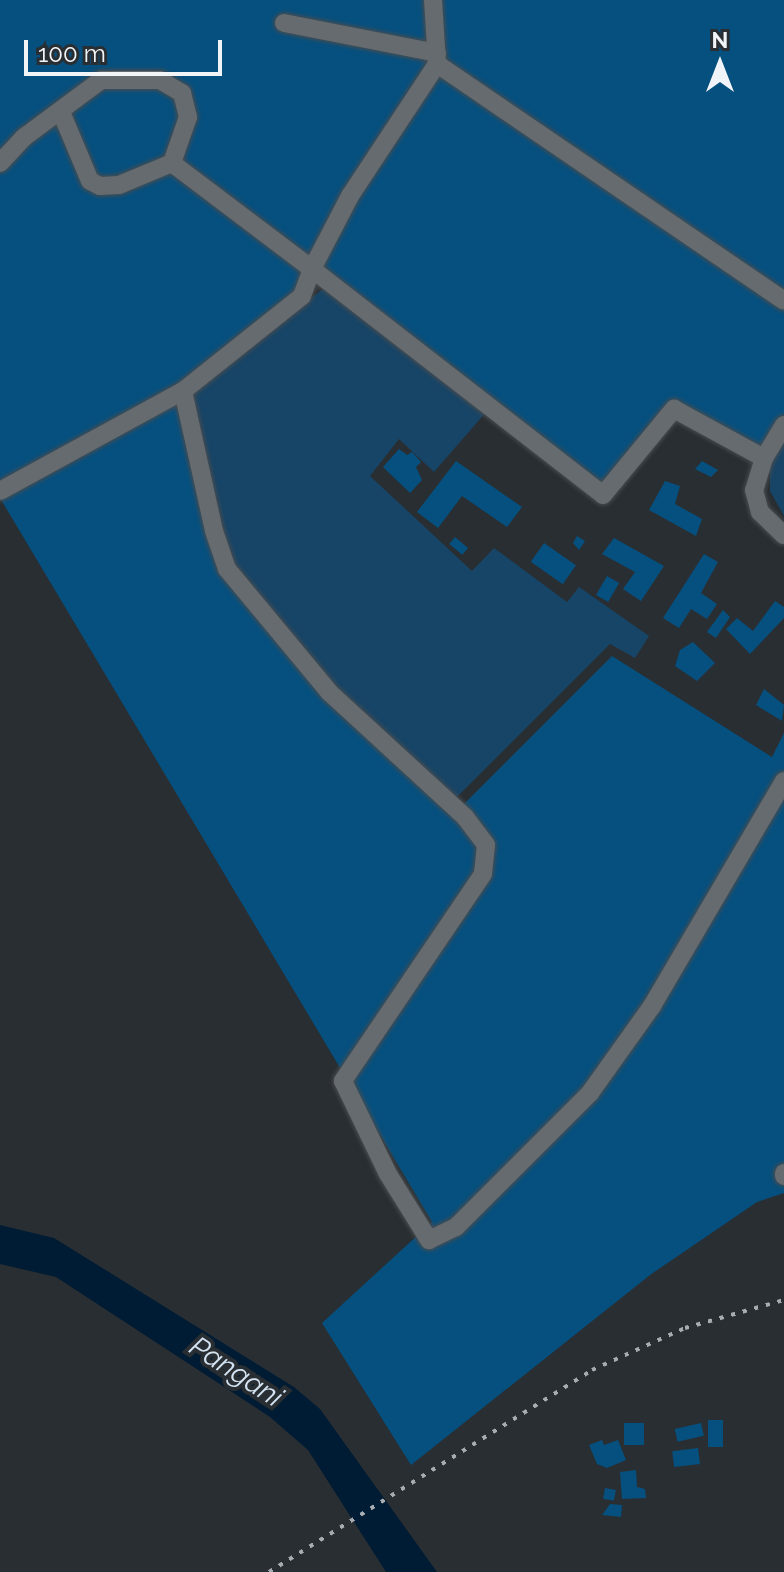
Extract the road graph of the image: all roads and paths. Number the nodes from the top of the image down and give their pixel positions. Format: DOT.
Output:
graph roads {
  1 [pos="433,0"];
  2 [pos="284,23"];
  3 [pos="437,58"];
  4 [pos="61,112"];
  5 [pos="0,163"];
  6 [pos="172,163"];
  7 [pos="312,269"];
  8 [pos="784,301"];
  9 [pos="183,391"];
  10 [pos="784,425"];
  11 [pos="764,458"];
  12 [pos="0,491"];
  13 [pos="784,535"];
  14 [pos="784,781"];
  1 -- 3 [label="street"];
  2 -- 3 [label="street"];
  3 -- 7 [label="street"];
  3 -- 8 [label="street"];
  4 -- 5 [label="street"];
  4 -- 6 [label="street"];
  4 -- 6 [label="street"];
  6 -- 7 [label="street"];
  7 -- 9 [label="street"];
  7 -- 11 [label="street"];
  9 -- 12 [label="street"];
  9 -- 14 [label="street"];
  10 -- 11 [label="street"];
  11 -- 13 [label="street"];
}
